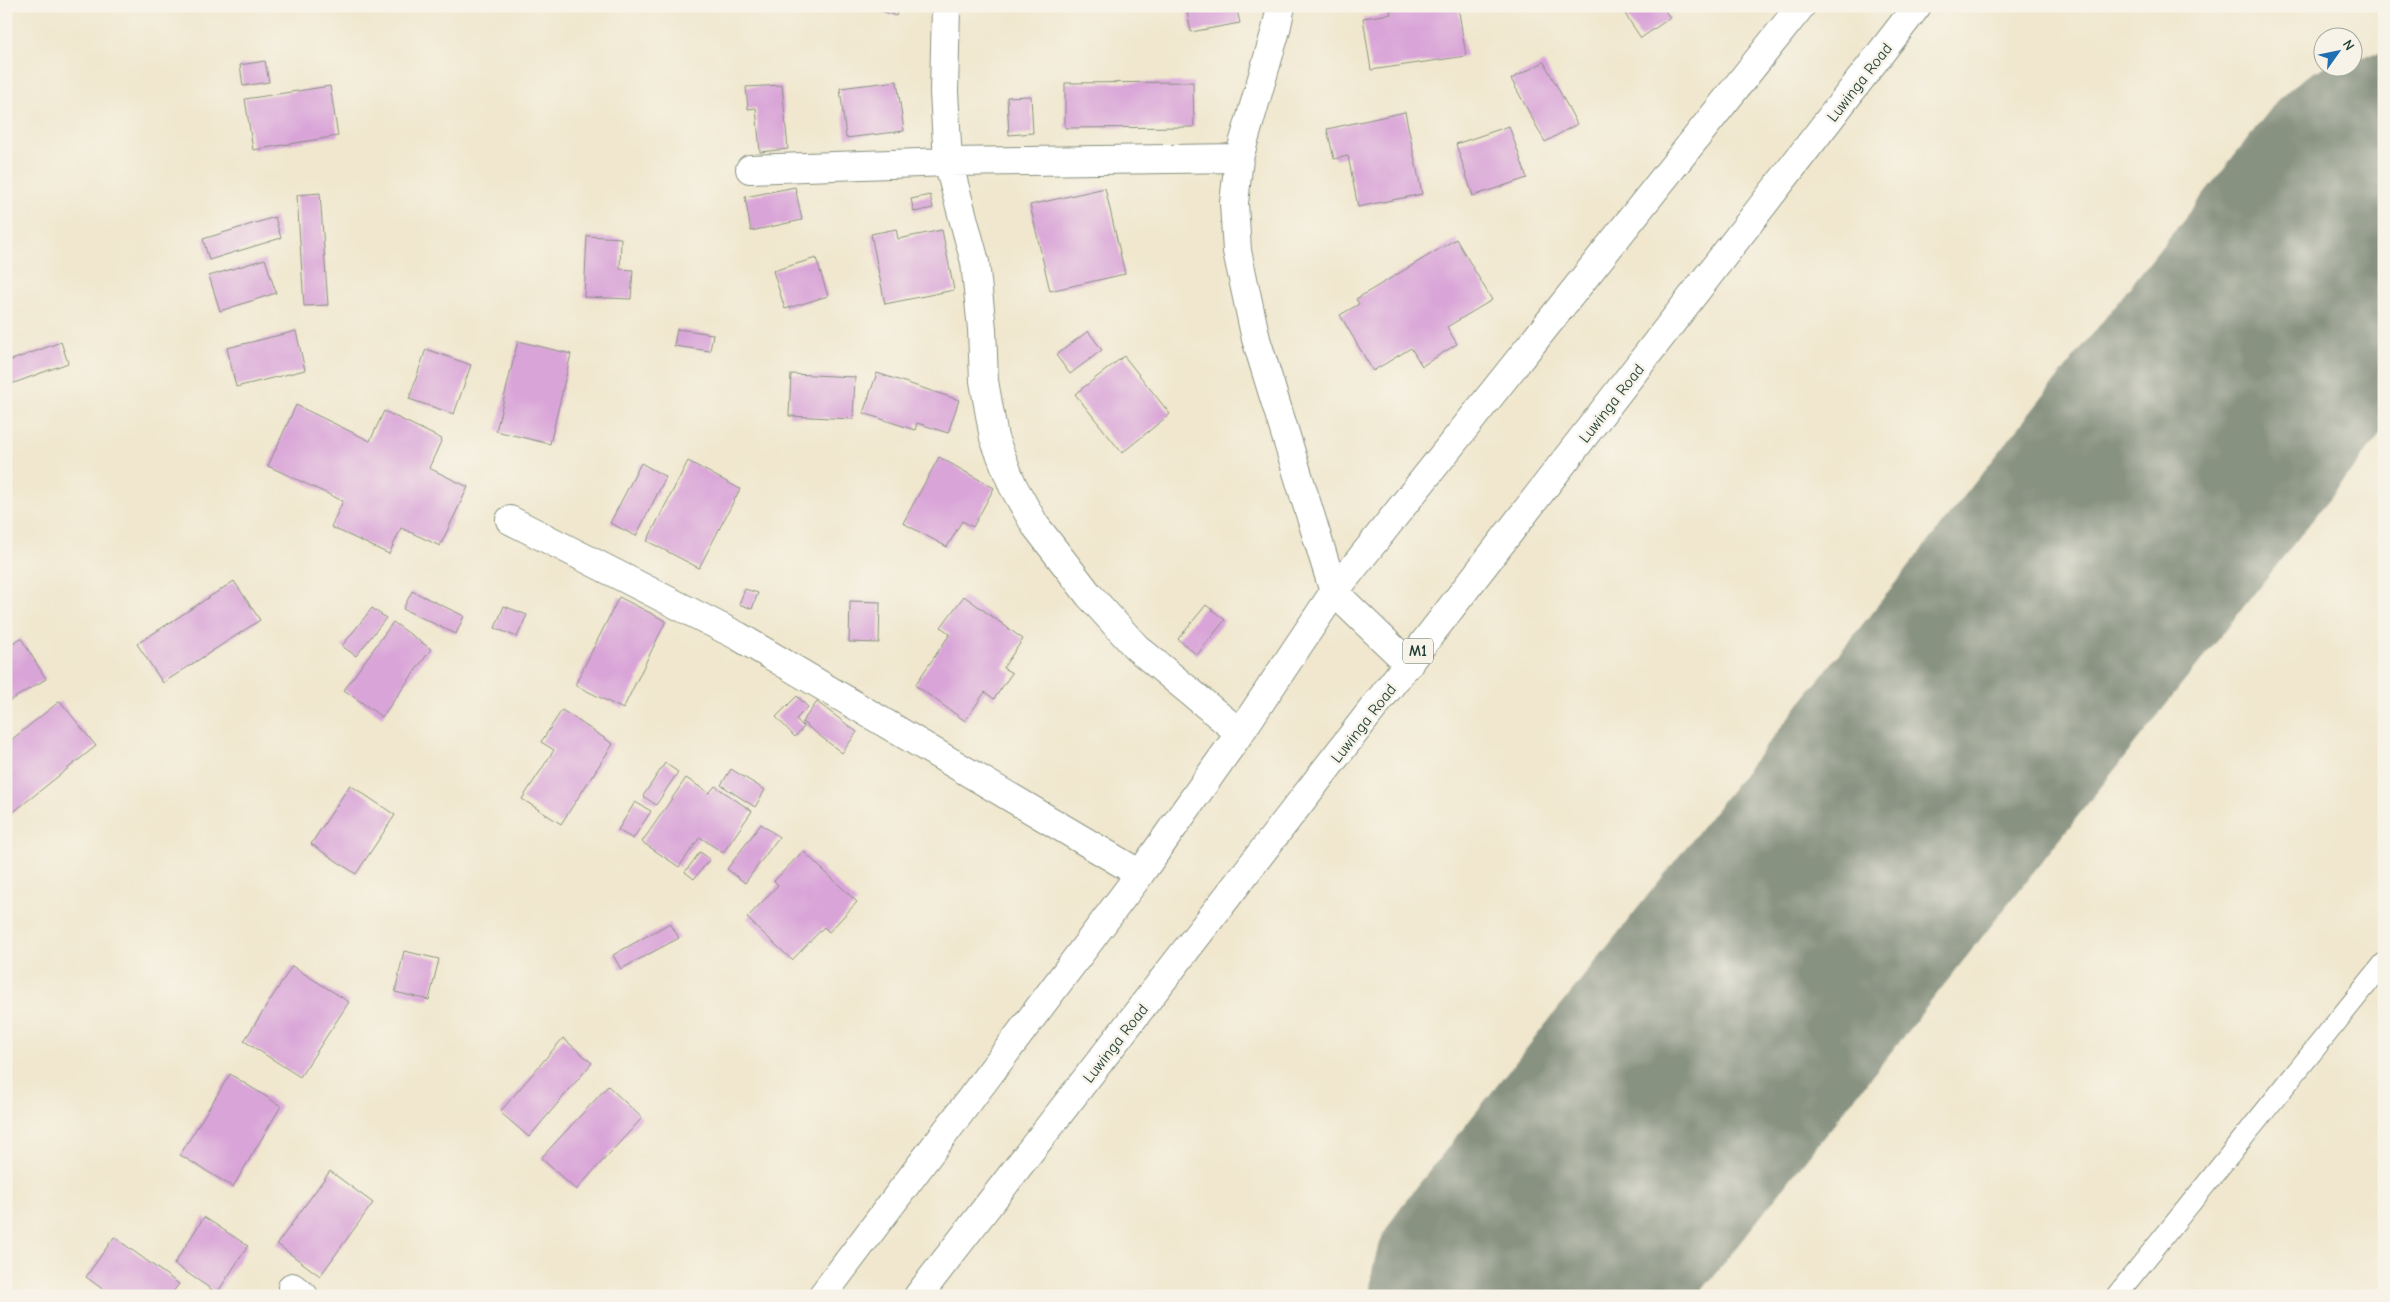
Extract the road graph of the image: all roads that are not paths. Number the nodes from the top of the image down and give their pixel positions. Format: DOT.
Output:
graph roads {
  1 [pos="946,6"];
  2 [pos="1281,6"];
  3 [pos="1801,6"];
  4 [pos="1914,8"];
  5 [pos="1239,158"];
  6 [pos="948,162"];
  7 [pos="750,169"];
  8 [pos="510,520"];
  9 [pos="1334,592"];
  10 [pos="1409,664"];
  11 [pos="1240,734"];
  12 [pos="1140,874"];
  13 [pos="2384,963"];
  14 [pos="822,1296"];
  15 [pos="918,1296"];
  16 [pos="2116,1296"];
  1 -- 6 [label="main road"];
  2 -- 5 [label="main road"];
  3 -- 9 [label="main road"];
  4 -- 10 [label="main road, Luwinga Road / M1"];
  5 -- 6 [label="main road"];
  5 -- 9 [label="main road"];
  6 -- 7 [label="main road"];
  6 -- 11 [label="main road"];
  8 -- 12 [label="main road"];
  9 -- 10 [label="main road"];
  9 -- 11 [label="main road"];
  10 -- 15 [label="main road, Luwinga Road / M1"];
  11 -- 12 [label="main road"];
  12 -- 14 [label="main road"];
  13 -- 16 [label="lane"];
}
